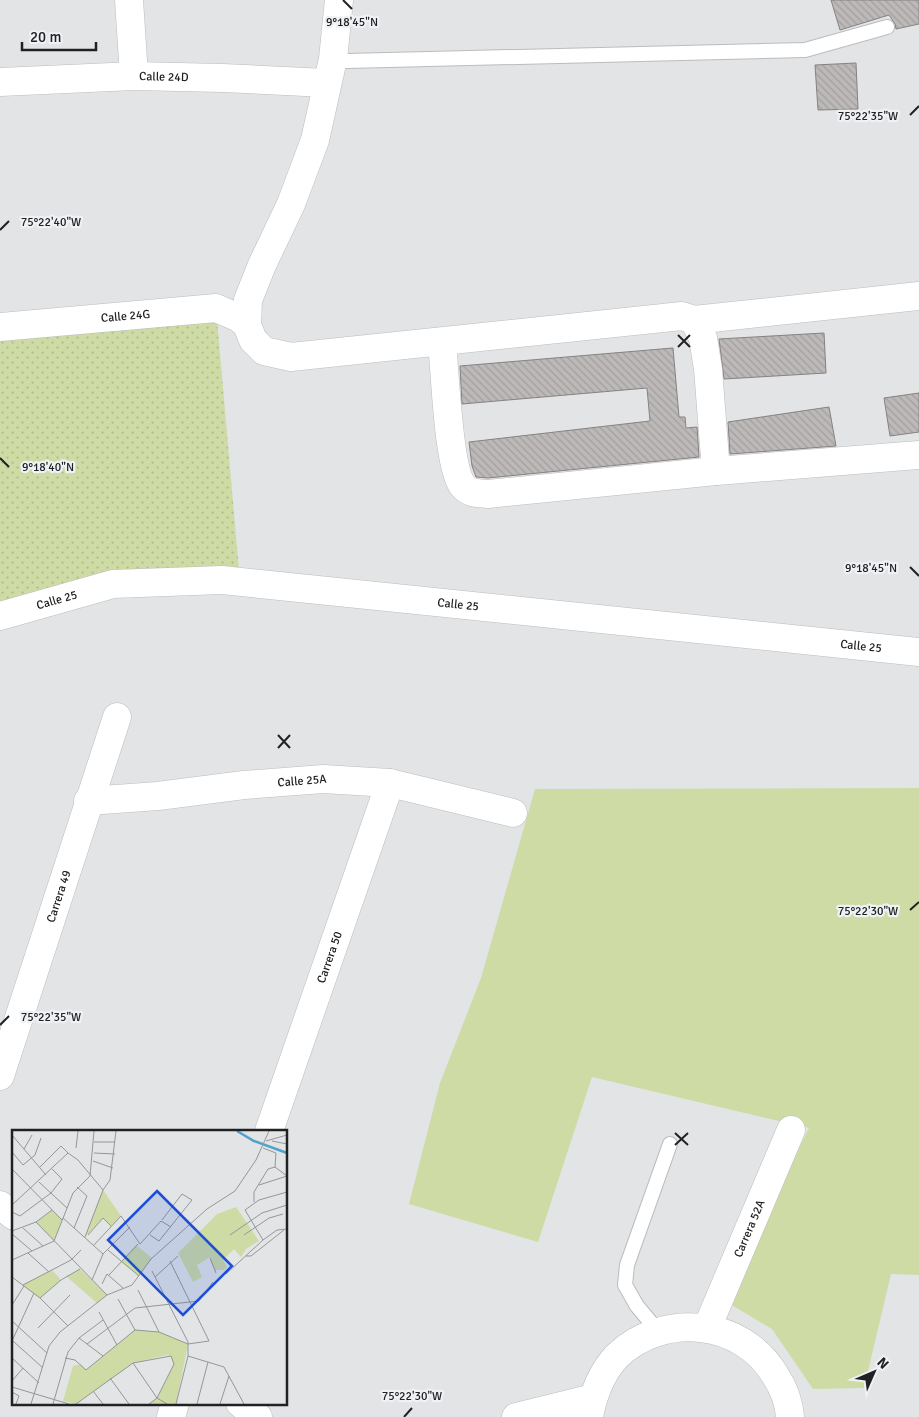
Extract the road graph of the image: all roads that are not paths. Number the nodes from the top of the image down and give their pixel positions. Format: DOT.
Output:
graph roads {
  1 [pos="129,0"];
  2 [pos="339,0"];
  3 [pos="887,27"];
  4 [pos="330,71"];
  5 [pos="134,76"];
  6 [pos="0,82"];
  7 [pos="919,296"];
  8 [pos="694,320"];
  9 [pos="247,325"];
  10 [pos="0,327"];
  11 [pos="442,342"];
  12 [pos="919,455"];
  13 [pos="716,471"];
  14 [pos="0,616"];
  15 [pos="919,652"];
  16 [pos="116,717"];
  17 [pos="390,783"];
  18 [pos="88,801"];
  19 [pos="513,813"];
  20 [pos="0,1076"];
  21 [pos="269,1130"];
  22 [pos="791,1130"];
  23 [pos="670,1144"];
  24 [pos="0,1205"];
  25 [pos="12,1214"];
  26 [pos="707,1328"];
  27 [pos="658,1331"];
  28 [pos="175,1404"];
  29 [pos="241,1404"];
  30 [pos="591,1408"];
  31 [pos="171,1417"];
  32 [pos="258,1417"];
  33 [pos="516,1417"];
  34 [pos="790,1417"];
  1 -- 5 [label="street"];
  2 -- 4 [label="street"];
  3 -- 4 [label="lane"];
  4 -- 5 [label="street, Calle 24D"];
  4 -- 9 [label="street"];
  5 -- 6 [label="street, Calle 24D"];
  7 -- 8 [label="street"];
  8 -- 11 [label="street"];
  8 -- 13 [label="street"];
  9 -- 10 [label="street, Calle 24G"];
  9 -- 11 [label="street"];
  11 -- 13 [label="street"];
  12 -- 13 [label="street"];
  14 -- 15 [label="street, Calle 25"];
  16 -- 18 [label="street, Carrera 49"];
  17 -- 18 [label="street, Calle 25A"];
  17 -- 19 [label="street, Calle 25A"];
  17 -- 21 [label="street, Carrera 50"];
  18 -- 20 [label="street, Carrera 49"];
  22 -- 26 [label="street, Carrera 52A"];
  23 -- 27 [label="lane"];
  24 -- 25 [label="street"];
  26 -- 27 [label="street"];
  26 -- 34 [label="street"];
  27 -- 30 [label="street"];
  28 -- 31 [label="street"];
  29 -- 32 [label="street"];
  30 -- 33 [label="street"];
}
